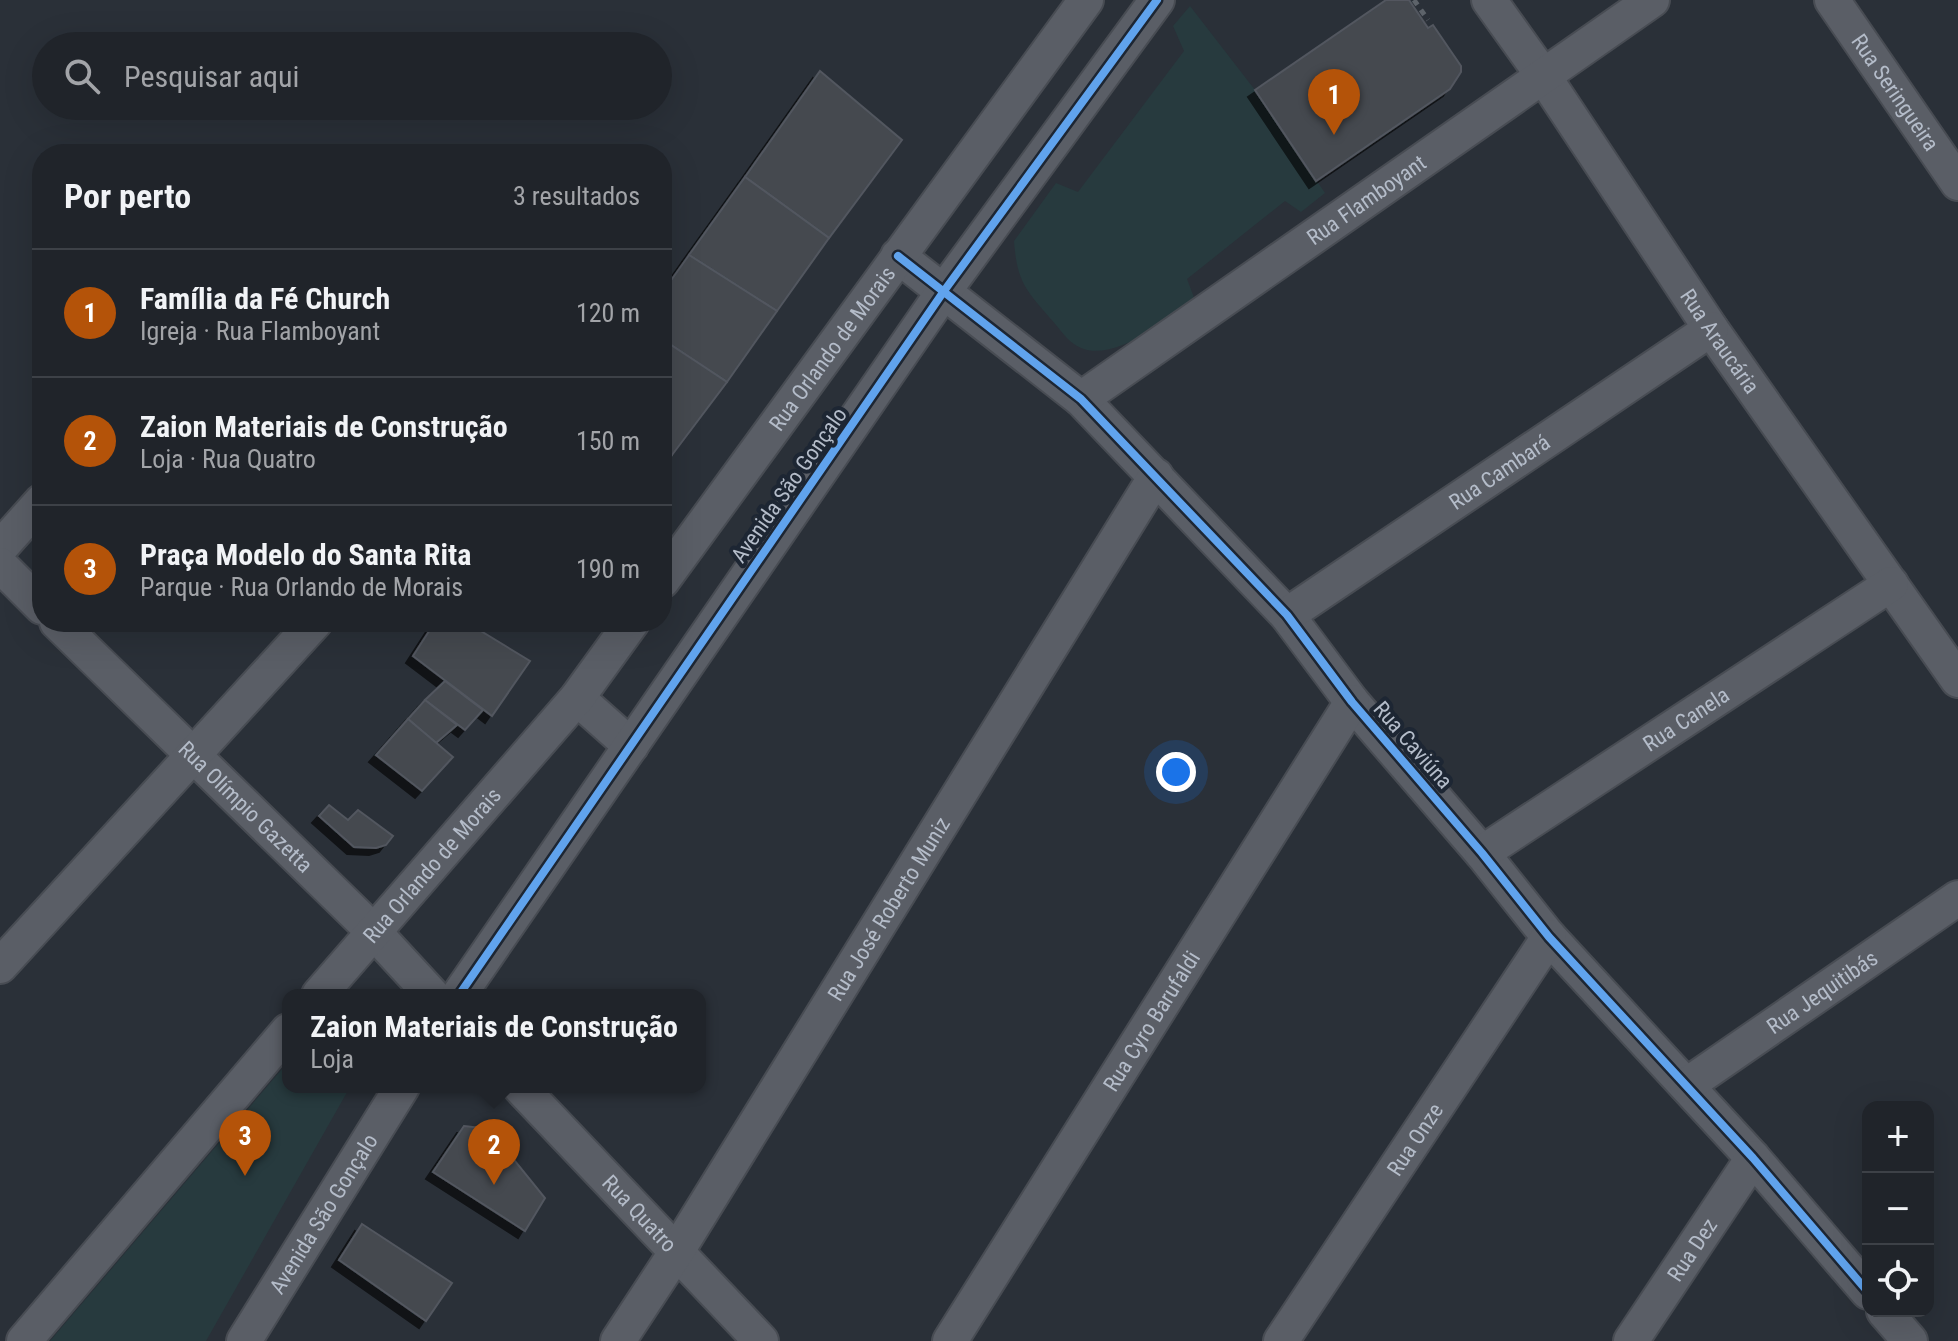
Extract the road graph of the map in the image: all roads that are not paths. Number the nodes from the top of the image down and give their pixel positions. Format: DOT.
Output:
graph roads {
  1 [pos="1088,0"];
  2 [pos="1157,0"];
  3 [pos="1489,0"];
  4 [pos="1652,0"];
  5 [pos="1832,0"];
  6 [pos="1128,39"];
  7 [pos="1544,77"];
  8 [pos="1958,183"];
  9 [pos="898,256"];
  10 [pos="944,291"];
  11 [pos="1711,329"];
  12 [pos="1081,399"];
  13 [pos="1156,476"];
  14 [pos="32,512"];
  15 [pos="0,548"];
  16 [pos="0,565"];
  17 [pos="672,567"];
  18 [pos="1891,584"];
  19 [pos="32,597"];
  20 [pos="1287,615"];
  21 [pos="67,632"];
  22 [pos="306,632"];
  23 [pos="625,632"];
  24 [pos="1958,680"];
  25 [pos="577,698"];
  26 [pos="1352,702"];
  27 [pos="631,746"];
  28 [pos="194,757"];
  29 [pos="1482,853"];
  30 [pos="1958,898"];
  31 [pos="373,931"];
  32 [pos="1549,937"];
  33 [pos="0,966"];
  34 [pos="324,989"];
  35 [pos="426,989"];
  36 [pos="463,989"];
  37 [pos="282,1038"];
  38 [pos="1687,1085"];
  39 [pos="398,1093"];
  40 [pos="526,1093"];
  41 [pos="1753,1158"];
  42 [pos="677,1251"];
  43 [pos="1862,1285"];
  44 [pos="1889,1317"];
  45 [pos="24,1341"];
  46 [pos="244,1341"];
  47 [pos="618,1341"];
  48 [pos="761,1341"];
  49 [pos="950,1341"];
  50 [pos="1281,1341"];
  51 [pos="1631,1341"];
  52 [pos="1910,1341"];
  1 -- 6 [label="street"];
  1 -- 9 [label="street, Rua Orlando de Morais"];
  2 -- 6 [label="street, Avenida São Gonçalo"];
  3 -- 7 [label="street, Rua Araucária"];
  4 -- 7 [label="street, Rua Flamboyant"];
  5 -- 8 [label="street, Rua Seringueira"];
  6 -- 10 [label="street, Avenida São Gonçalo"];
  7 -- 11 [label="street, Rua Araucária"];
  7 -- 12 [label="street, Rua Flamboyant"];
  9 -- 10 [label="street, Rua Caviúna"];
  9 -- 17 [label="street, Rua Orlando de Morais"];
  10 -- 12 [label="street, Rua Caviúna"];
  10 -- 27 [label="street, Avenida São Gonçalo"];
  11 -- 18 [label="street, Rua Araucária"];
  11 -- 20 [label="street, Rua Cambará"];
  12 -- 13 [label="street, Rua Caviúna"];
  13 -- 20 [label="street, Rua Caviúna"];
  13 -- 42 [label="street, Rua José Roberto Muniz"];
  14 -- 15 [label="street"];
  16 -- 19 [label="street"];
  18 -- 24 [label="street, Rua Araucária"];
  18 -- 29 [label="street, Rua Canela"];
  20 -- 26 [label="street, Rua Caviúna"];
  21 -- 28 [label="street, Rua Olímpio Gazetta"];
  22 -- 28 [label="street"];
  23 -- 25 [label="street, Rua Orlando de Morais"];
  25 -- 27 [label="street"];
  25 -- 31 [label="street, Rua Orlando de Morais"];
  26 -- 29 [label="street, Rua Caviúna"];
  26 -- 49 [label="street, Rua Cyro Barufaldi"];
  27 -- 36 [label="street, Avenida São Gonçalo"];
  28 -- 31 [label="street, Rua Olímpio Gazetta"];
  28 -- 33 [label="street"];
  29 -- 32 [label="street, Rua Caviúna"];
  30 -- 38 [label="street, Rua Jequitibás"];
  31 -- 34 [label="street, Rua Orlando de Morais"];
  31 -- 35 [label="street, Rua Olímpio Gazetta"];
  32 -- 38 [label="street, Rua Caviúna"];
  32 -- 50 [label="street, Rua Onze"];
  37 -- 45 [label="street"];
  38 -- 41 [label="street, Rua Caviúna"];
  39 -- 46 [label="street, Avenida São Gonçalo"];
  40 -- 42 [label="street, Rua Quatro"];
  41 -- 43 [label="street, Rua Caviúna"];
  41 -- 51 [label="street, Rua Dez"];
  42 -- 47 [label="street, Rua José Roberto Muniz"];
  42 -- 48 [label="street, Rua Quatro"];
  44 -- 52 [label="street"];
}
